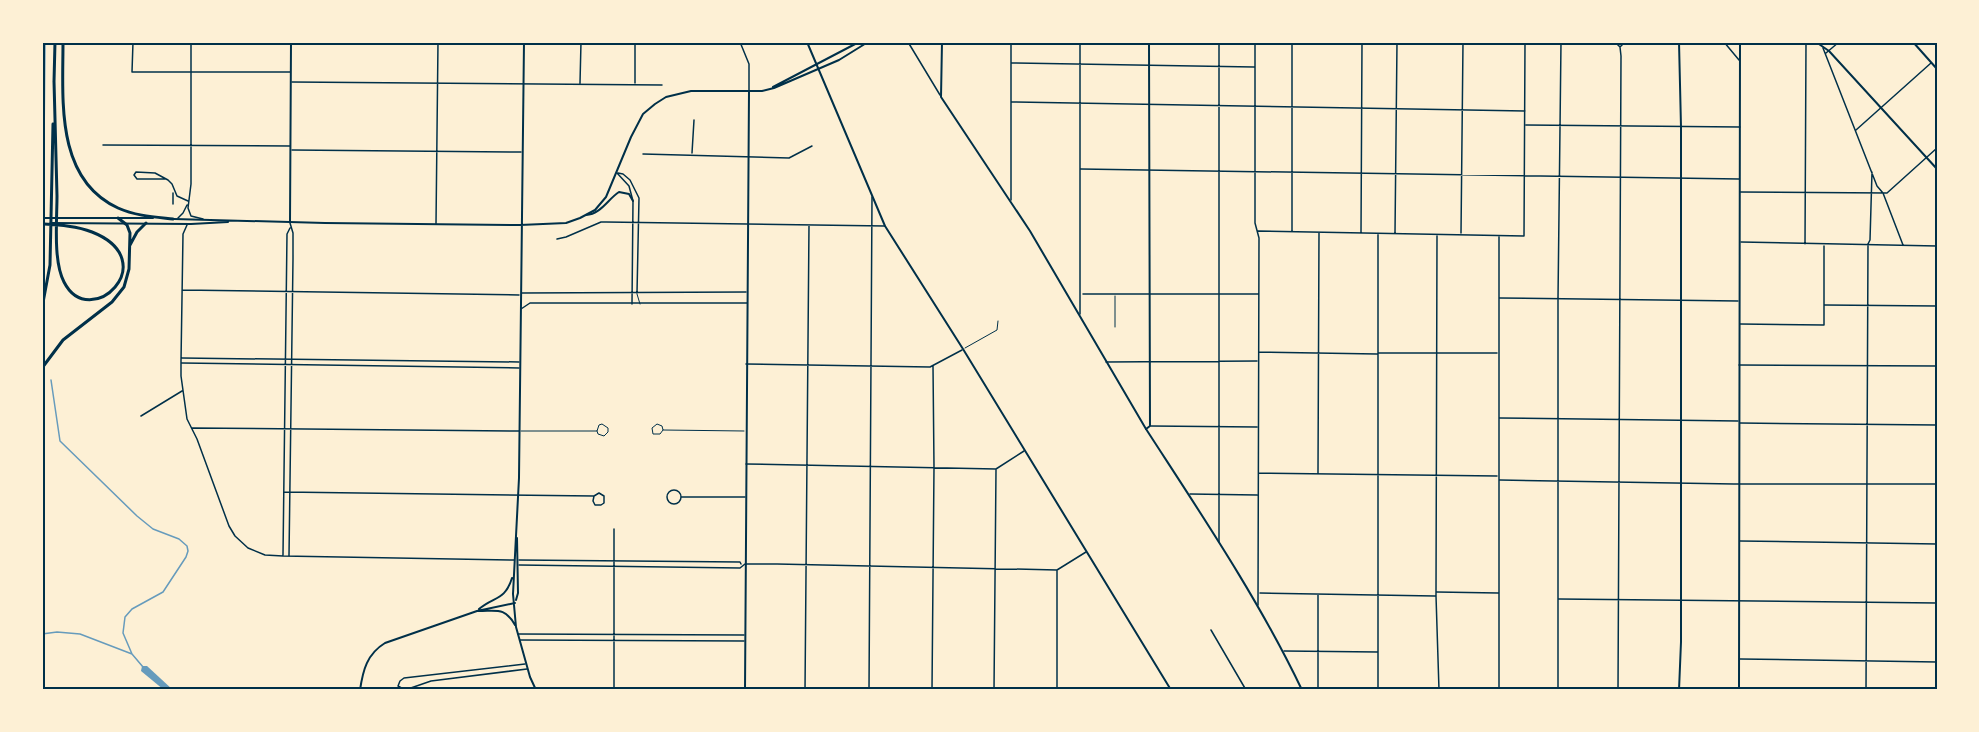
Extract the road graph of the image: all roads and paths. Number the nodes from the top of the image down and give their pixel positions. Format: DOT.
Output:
graph roads {
  1 [pos="55,42"];
  2 [pos="63,42"];
  3 [pos="133,42"];
  4 [pos="191,42"];
  5 [pos="291,42"];
  6 [pos="438,42"];
  7 [pos="524,42"];
  8 [pos="581,42"];
  9 [pos="635,42"];
  10 [pos="740,42"];
  11 [pos="808,42"];
  12 [pos="859,42"];
  13 [pos="868,42"];
  14 [pos="908,42"];
  15 [pos="942,42"];
  16 [pos="1011,42"];
  17 [pos="1080,42"];
  18 [pos="1149,42"];
  19 [pos="1219,42"];
  20 [pos="1255,42"];
  21 [pos="1292,42"];
  22 [pos="1362,42"];
  23 [pos="1396,42"];
  24 [pos="1463,42"];
  25 [pos="1525,42"];
  26 [pos="1561,42"];
  27 [pos="1615,42"];
  28 [pos="1625,42"];
  29 [pos="1679,42"];
  30 [pos="1724,42"];
  31 [pos="1740,42"];
  32 [pos="1806,42"];
  33 [pos="1816,42"];
  34 [pos="1839,42"];
  35 [pos="1913,42"];
  36 [pos="1821,44"];
  37 [pos="1620,47"];
  38 [pos="1829,51"];
  39 [pos="1825,54"];
  40 [pos="1740,61"];
  41 [pos="1011,63"];
  42 [pos="1932,63"];
  43 [pos="816,64"];
  44 [pos="1080,64"];
  45 [pos="1150,65"];
  46 [pos="1219,67"];
  47 [pos="1255,67"];
  48 [pos="1937,69"];
  49 [pos="818,70"];
  50 [pos="191,72"];
  51 [pos="291,72"];
  52 [pos="54,81"];
  53 [pos="291,82"];
  54 [pos="437,83"];
  55 [pos="523,84"];
  56 [pos="580,85"];
  57 [pos="636,85"];
  58 [pos="663,85"];
  59 [pos="771,89"];
  60 [pos="749,91"];
  61 [pos="941,97"];
  62 [pos="1011,102"];
  63 [pos="1080,103"];
  64 [pos="1150,104"];
  65 [pos="1219,105"];
  66 [pos="1256,106"];
  67 [pos="1292,106"];
  68 [pos="1882,107"];
  69 [pos="1361,108"];
  70 [pos="1396,109"];
  71 [pos="1463,110"];
  72 [pos="1525,111"];
  73 [pos="694,120"];
  74 [pos="1525,125"];
  75 [pos="1559,126"];
  76 [pos="1621,126"];
  77 [pos="1681,127"];
  78 [pos="1740,128"];
  79 [pos="1856,131"];
  80 [pos="103,145"];
  81 [pos="191,146"];
  82 [pos="812,146"];
  83 [pos="291,148"];
  84 [pos="1937,148"];
  85 [pos="436,152"];
  86 [pos="522,152"];
  87 [pos="643,154"];
  88 [pos="692,154"];
  89 [pos="748,156"];
  90 [pos="1926,158"];
  91 [pos="1081,169"];
  92 [pos="1937,169"];
  93 [pos="1149,171"];
  94 [pos="1219,171"];
  95 [pos="1256,171"];
  96 [pos="1872,171"];
  97 [pos="617,172"];
  98 [pos="1292,172"];
  99 [pos="1361,174"];
  100 [pos="1396,174"];
  101 [pos="1461,176"];
  102 [pos="1524,177"];
  103 [pos="1559,177"];
  104 [pos="1620,178"];
  105 [pos="166,179"];
  106 [pos="1681,179"];
  107 [pos="1740,179"];
  108 [pos="173,190"];
  109 [pos="1740,192"];
  110 [pos="1805,192"];
  111 [pos="1872,193"];
  112 [pos="1882,193"];
  113 [pos="872,196"];
  114 [pos="189,201"];
  115 [pos="633,201"];
  116 [pos="1011,201"];
  117 [pos="173,204"];
  118 [pos="586,215"];
  119 [pos="42,218"];
  120 [pos="118,218"];
  121 [pos="174,219"];
  122 [pos="206,219"];
  123 [pos="232,221"];
  124 [pos="290,222"];
  125 [pos="633,222"];
  126 [pos="639,222"];
  127 [pos="42,223"];
  128 [pos="125,223"];
  129 [pos="146,224"];
  130 [pos="191,224"];
  131 [pos="436,224"];
  132 [pos="747,224"];
  133 [pos="65,225"];
  134 [pos="520,225"];
  135 [pos="809,225"];
  136 [pos="872,226"];
  137 [pos="885,226"];
  138 [pos="290,228"];
  139 [pos="1257,231"];
  140 [pos="1292,232"];
  141 [pos="1319,232"];
  142 [pos="1361,233"];
  143 [pos="1378,234"];
  144 [pos="1395,234"];
  145 [pos="1437,235"];
  146 [pos="1461,235"];
  147 [pos="1499,235"];
  148 [pos="556,239"];
  149 [pos="1740,242"];
  150 [pos="1805,244"];
  151 [pos="1824,244"];
  152 [pos="1868,244"];
  153 [pos="130,246"];
  154 [pos="1903,246"];
  155 [pos="1937,246"];
  156 [pos="182,290"];
  157 [pos="286,292"];
  158 [pos="292,292"];
  159 [pos="746,292"];
  160 [pos="632,293"];
  161 [pos="637,293"];
  162 [pos="520,294"];
  163 [pos="1081,294"];
  164 [pos="1115,294"];
  165 [pos="1150,294"];
  166 [pos="1219,294"];
  167 [pos="1259,294"];
  168 [pos="1499,298"];
  169 [pos="1558,299"];
  170 [pos="1620,300"];
  171 [pos="1680,300"];
  172 [pos="1739,301"];
  173 [pos="747,303"];
  174 [pos="632,304"];
  175 [pos="640,304"];
  176 [pos="1825,305"];
  177 [pos="1868,306"];
  178 [pos="1937,306"];
  179 [pos="42,308"];
  180 [pos="520,309"];
  181 [pos="1080,318"];
  182 [pos="998,321"];
  183 [pos="1739,324"];
  184 [pos="1115,327"];
  185 [pos="963,349"];
  186 [pos="1258,352"];
  187 [pos="1318,353"];
  188 [pos="1378,353"];
  189 [pos="1437,353"];
  190 [pos="1499,353"];
  191 [pos="181,358"];
  192 [pos="285,360"];
  193 [pos="291,360"];
  194 [pos="1150,361"];
  195 [pos="1258,361"];
  196 [pos="520,362"];
  197 [pos="1106,362"];
  198 [pos="1219,362"];
  199 [pos="181,363"];
  200 [pos="285,364"];
  201 [pos="746,364"];
  202 [pos="291,365"];
  203 [pos="808,365"];
  204 [pos="1738,365"];
  205 [pos="871,366"];
  206 [pos="933,366"];
  207 [pos="1867,366"];
  208 [pos="1937,366"];
  209 [pos="42,368"];
  210 [pos="520,368"];
  211 [pos="183,391"];
  212 [pos="141,416"];
  213 [pos="1499,417"];
  214 [pos="1558,418"];
  215 [pos="1619,419"];
  216 [pos="1681,420"];
  217 [pos="1739,422"];
  218 [pos="1867,425"];
  219 [pos="1937,425"];
  220 [pos="1150,426"];
  221 [pos="1219,427"];
  222 [pos="1258,427"];
  223 [pos="191,428"];
  224 [pos="284,428"];
  225 [pos="290,428"];
  226 [pos="1146,429"];
  227 [pos="663,430"];
  228 [pos="519,431"];
  229 [pos="597,431"];
  230 [pos="746,431"];
  231 [pos="1024,451"];
  232 [pos="746,464"];
  233 [pos="808,465"];
  234 [pos="870,465"];
  235 [pos="934,467"];
  236 [pos="996,469"];
  237 [pos="1258,473"];
  238 [pos="1318,474"];
  239 [pos="1377,476"];
  240 [pos="1436,476"];
  241 [pos="1498,476"];
  242 [pos="1499,480"];
  243 [pos="1558,481"];
  244 [pos="1619,482"];
  245 [pos="1680,483"];
  246 [pos="1867,483"];
  247 [pos="1739,484"];
  248 [pos="1937,484"];
  249 [pos="284,492"];
  250 [pos="290,492"];
  251 [pos="518,494"];
  252 [pos="1188,494"];
  253 [pos="1219,494"];
  254 [pos="1258,495"];
  255 [pos="594,496"];
  256 [pos="681,497"];
  257 [pos="745,497"];
  258 [pos="614,529"];
  259 [pos="516,533"];
  260 [pos="1739,541"];
  261 [pos="1219,542"];
  262 [pos="1867,543"];
  263 [pos="1937,544"];
  264 [pos="1086,552"];
  265 [pos="283,556"];
  266 [pos="289,556"];
  267 [pos="514,560"];
  268 [pos="519,560"];
  269 [pos="613,561"];
  270 [pos="519,565"];
  271 [pos="743,565"];
  272 [pos="807,565"];
  273 [pos="870,566"];
  274 [pos="613,567"];
  275 [pos="933,567"];
  276 [pos="994,569"];
  277 [pos="1057,570"];
  278 [pos="514,573"];
  279 [pos="1436,592"];
  280 [pos="1258,593"];
  281 [pos="1500,593"];
  282 [pos="1318,594"];
  283 [pos="1377,595"];
  284 [pos="1436,596"];
  285 [pos="1558,599"];
  286 [pos="1619,600"];
  287 [pos="1680,601"];
  288 [pos="1739,601"];
  289 [pos="1867,602"];
  290 [pos="515,603"];
  291 [pos="1937,603"];
  292 [pos="1258,607"];
  293 [pos="477,610"];
  294 [pos="516,627"];
  295 [pos="1211,630"];
  296 [pos="518,634"];
  297 [pos="613,634"];
  298 [pos="745,635"];
  299 [pos="613,639"];
  300 [pos="519,640"];
  301 [pos="745,640"];
  302 [pos="1283,651"];
  303 [pos="1318,651"];
  304 [pos="1378,651"];
  305 [pos="1739,659"];
  306 [pos="1866,660"];
  307 [pos="1937,662"];
  308 [pos="526,663"];
  309 [pos="527,669"];
  310 [pos="360,690"];
  311 [pos="536,690"];
  312 [pos="614,690"];
  313 [pos="745,690"];
  314 [pos="805,690"];
  315 [pos="869,690"];
  316 [pos="932,690"];
  317 [pos="994,690"];
  318 [pos="1057,690"];
  319 [pos="1171,690"];
  320 [pos="1246,690"];
  321 [pos="1302,690"];
  322 [pos="1318,690"];
  323 [pos="1378,690"];
  324 [pos="1439,690"];
  325 [pos="1499,690"];
  326 [pos="1558,690"];
  327 [pos="1618,690"];
  328 [pos="1679,690"];
  329 [pos="1739,690"];
  330 [pos="1866,690"];
  1 -- 52 [label="highway"];
  2 -- 121 [label="highway"];
  3 -- 50 [label="street"];
  4 -- 50 [label="street"];
  5 -- 51 [label="main road"];
  6 -- 54 [label="street"];
  7 -- 55 [label="main road"];
  8 -- 56 [label="street"];
  9 -- 57 [label="street"];
  10 -- 60 [label="street"];
  11 -- 43 [label="main road"];
  12 -- 43 [label="main road"];
  13 -- 49 [label="main road"];
  14 -- 61 [label="street"];
  15 -- 61 [label="main road"];
  16 -- 41 [label="street"];
  17 -- 44 [label="street"];
  18 -- 45 [label="main road"];
  19 -- 46 [label="street"];
  20 -- 47 [label="street"];
  21 -- 67 [label="street"];
  22 -- 69 [label="street"];
  23 -- 70 [label="street"];
  24 -- 71 [label="street"];
  25 -- 72 [label="street"];
  26 -- 75 [label="street"];
  27 -- 37 [label="street"];
  28 -- 37 [label="street"];
  29 -- 77 [label="main road"];
  30 -- 40 [label="street"];
  31 -- 40 [label="main road"];
  32 -- 110 [label="street"];
  33 -- 36 [label="main road"];
  34 -- 38 [label="street"];
  35 -- 42 [label="main road"];
  36 -- 38 [label="main road"];
  36 -- 39 [label="street"];
  37 -- 76 [label="street"];
  38 -- 39 [label="street"];
  38 -- 68 [label="main road"];
  39 -- 79 [label="street"];
  40 -- 78 [label="main road"];
  41 -- 44 [label="street"];
  41 -- 62 [label="street"];
  42 -- 48 [label="main road"];
  42 -- 68 [label="street"];
  43 -- 49 [label="main road"];
  43 -- 59 [label="main road"];
  44 -- 45 [label="street"];
  44 -- 63 [label="street"];
  45 -- 46 [label="street"];
  45 -- 64 [label="main road"];
  46 -- 47 [label="street"];
  46 -- 65 [label="street"];
  47 -- 66 [label="street"];
  49 -- 59 [label="main road"];
  49 -- 113 [label="main road"];
  50 -- 51 [label="street"];
  50 -- 81 [label="street"];
  51 -- 53 [label="main road"];
  52 -- 133 [label="highway"];
  52 -- 179 [label="highway"];
  53 -- 54 [label="street"];
  53 -- 83 [label="main road"];
  54 -- 55 [label="street"];
  54 -- 85 [label="street"];
  55 -- 56 [label="street"];
  55 -- 86 [label="main road"];
  56 -- 57 [label="street"];
  57 -- 58 [label="street"];
  59 -- 60 [label="main road"];
  60 -- 89 [label="main road"];
  60 -- 97 [label="main road"];
  61 -- 116 [label="main road"];
  62 -- 63 [label="street"];
  62 -- 116 [label="street"];
  63 -- 64 [label="street"];
  63 -- 91 [label="street"];
  64 -- 65 [label="street"];
  64 -- 93 [label="main road"];
  65 -- 66 [label="street"];
  65 -- 94 [label="street"];
  66 -- 67 [label="street"];
  66 -- 95 [label="street"];
  67 -- 69 [label="street"];
  67 -- 98 [label="street"];
  68 -- 79 [label="street"];
  68 -- 90 [label="main road"];
  69 -- 70 [label="street"];
  69 -- 99 [label="street"];
  70 -- 71 [label="street"];
  70 -- 100 [label="street"];
  71 -- 72 [label="street"];
  71 -- 101 [label="street"];
  72 -- 74 [label="street"];
  73 -- 88 [label="street"];
  74 -- 75 [label="street"];
  74 -- 102 [label="street"];
  75 -- 76 [label="street"];
  75 -- 103 [label="street"];
  76 -- 77 [label="street"];
  76 -- 104 [label="street"];
  77 -- 78 [label="street"];
  77 -- 106 [label="main road"];
  78 -- 107 [label="main road"];
  79 -- 96 [label="street"];
  80 -- 81 [label="street"];
  81 -- 83 [label="street"];
  81 -- 114 [label="street"];
  82 -- 89 [label="street"];
  83 -- 85 [label="street"];
  83 -- 124 [label="main road"];
  84 -- 90 [label="street"];
  85 -- 86 [label="street"];
  85 -- 131 [label="street"];
  86 -- 134 [label="main road"];
  87 -- 88 [label="street"];
  88 -- 89 [label="street"];
  89 -- 132 [label="main road"];
  90 -- 92 [label="main road"];
  90 -- 112 [label="street"];
  91 -- 93 [label="street"];
  91 -- 163 [label="street"];
  93 -- 94 [label="street"];
  93 -- 165 [label="main road"];
  94 -- 95 [label="street"];
  94 -- 166 [label="street"];
  95 -- 98 [label="street"];
  95 -- 139 [label="street"];
  96 -- 111 [label="street"];
  96 -- 112 [label="street"];
  97 -- 115 [label="street"];
  97 -- 118 [label="main road"];
  97 -- 126 [label="street"];
  98 -- 99 [label="street"];
  98 -- 140 [label="street"];
  99 -- 100 [label="street"];
  99 -- 142 [label="street"];
  100 -- 101 [label="street"];
  100 -- 144 [label="street"];
  101 -- 102 [label="street"];
  101 -- 146 [label="street"];
  102 -- 103 [label="street"];
  102 -- 147 [label="street"];
  103 -- 104 [label="street"];
  103 -- 169 [label="street"];
  104 -- 106 [label="street"];
  104 -- 170 [label="street"];
  105 -- 105 [label="street"];
  105 -- 108 [label="street"];
  106 -- 107 [label="street"];
  106 -- 171 [label="main road"];
  107 -- 109 [label="main road"];
  108 -- 114 [label="street"];
  108 -- 117 [label="street"];
  109 -- 110 [label="street"];
  109 -- 149 [label="main road"];
  110 -- 111 [label="street"];
  110 -- 150 [label="street"];
  111 -- 112 [label="street"];
  111 -- 152 [label="street"];
  112 -- 154 [label="street"];
  113 -- 136 [label="street"];
  113 -- 137 [label="main road"];
  114 -- 121 [label="street"];
  114 -- 122 [label="street"];
  115 -- 118 [label="main road"];
  115 -- 125 [label="street"];
  116 -- 181 [label="main road"];
  118 -- 134 [label="main road"];
  119 -- 120 [label="main road"];
  120 -- 121 [label="main road"];
  120 -- 128 [label="highway"];
  121 -- 122 [label="main road"];
  122 -- 123 [label="main road"];
  123 -- 124 [label="main road"];
  123 -- 130 [label="main road"];
  124 -- 131 [label="main road"];
  124 -- 138 [label="street"];
  125 -- 126 [label="street"];
  125 -- 148 [label="street"];
  125 -- 160 [label="street"];
  126 -- 132 [label="street"];
  126 -- 161 [label="street"];
  127 -- 133 [label="highway"];
  128 -- 129 [label="main road"];
  128 -- 133 [label="main road"];
  128 -- 153 [label="highway"];
  129 -- 130 [label="main road"];
  129 -- 153 [label="highway"];
  130 -- 156 [label="street"];
  131 -- 134 [label="main road"];
  132 -- 135 [label="street"];
  132 -- 159 [label="main road"];
  134 -- 162 [label="main road"];
  135 -- 136 [label="street"];
  135 -- 203 [label="street"];
  136 -- 137 [label="street"];
  136 -- 205 [label="street"];
  137 -- 185 [label="main road"];
  138 -- 157 [label="street"];
  138 -- 158 [label="street"];
  139 -- 140 [label="street"];
  139 -- 167 [label="street"];
  140 -- 141 [label="street"];
  141 -- 142 [label="street"];
  141 -- 187 [label="street"];
  142 -- 143 [label="street"];
  143 -- 144 [label="street"];
  143 -- 188 [label="street"];
  144 -- 145 [label="street"];
  145 -- 146 [label="street"];
  145 -- 189 [label="street"];
  146 -- 147 [label="street"];
  147 -- 168 [label="street"];
  149 -- 150 [label="street"];
  149 -- 172 [label="main road"];
  150 -- 151 [label="street"];
  151 -- 152 [label="street"];
  151 -- 176 [label="street"];
  152 -- 154 [label="street"];
  152 -- 177 [label="street"];
  153 -- 209 [label="highway"];
  154 -- 155 [label="street"];
  156 -- 157 [label="street"];
  156 -- 191 [label="street"];
  157 -- 158 [label="street"];
  157 -- 192 [label="street"];
  158 -- 162 [label="street"];
  158 -- 193 [label="street"];
  159 -- 161 [label="street"];
  159 -- 173 [label="main road"];
  160 -- 161 [label="street"];
  160 -- 162 [label="street"];
  160 -- 174 [label="street"];
  161 -- 175 [label="lane"];
  162 -- 180 [label="main road"];
  163 -- 164 [label="street"];
  163 -- 181 [label="street"];
  164 -- 165 [label="street"];
  164 -- 184 [label="lane"];
  165 -- 166 [label="street"];
  165 -- 194 [label="main road"];
  166 -- 167 [label="street"];
  166 -- 198 [label="street"];
  167 -- 186 [label="street"];
  168 -- 169 [label="street"];
  168 -- 190 [label="street"];
  169 -- 170 [label="street"];
  169 -- 214 [label="street"];
  170 -- 171 [label="street"];
  170 -- 215 [label="street"];
  171 -- 172 [label="street"];
  171 -- 216 [label="main road"];
  172 -- 183 [label="main road"];
  173 -- 175 [label="street"];
  173 -- 201 [label="main road"];
  174 -- 175 [label="street"];
  174 -- 180 [label="street"];
  176 -- 177 [label="street"];
  176 -- 183 [label="street"];
  177 -- 178 [label="street"];
  177 -- 207 [label="street"];
  180 -- 196 [label="main road"];
  181 -- 197 [label="main road"];
  182 -- 185 [label="lane"];
  183 -- 204 [label="main road"];
  185 -- 206 [label="street"];
  185 -- 231 [label="main road"];
  186 -- 187 [label="street"];
  186 -- 195 [label="street"];
  187 -- 188 [label="street"];
  187 -- 238 [label="street"];
  188 -- 189 [label="street"];
  188 -- 239 [label="street"];
  189 -- 190 [label="street"];
  189 -- 240 [label="street"];
  190 -- 213 [label="street"];
  191 -- 192 [label="street"];
  191 -- 199 [label="street"];
  192 -- 193 [label="street"];
  192 -- 200 [label="street"];
  193 -- 196 [label="street"];
  193 -- 202 [label="street"];
  194 -- 197 [label="street"];
  194 -- 198 [label="street"];
  194 -- 220 [label="main road"];
  195 -- 198 [label="street"];
  195 -- 222 [label="street"];
  196 -- 210 [label="main road"];
  197 -- 226 [label="main road"];
  198 -- 221 [label="street"];
  199 -- 200 [label="street"];
  199 -- 211 [label="street"];
  200 -- 202 [label="street"];
  200 -- 224 [label="street"];
  201 -- 203 [label="street"];
  201 -- 230 [label="main road"];
  202 -- 210 [label="street"];
  202 -- 225 [label="street"];
  203 -- 205 [label="street"];
  203 -- 233 [label="street"];
  204 -- 207 [label="street"];
  204 -- 217 [label="main road"];
  205 -- 206 [label="street"];
  205 -- 234 [label="street"];
  206 -- 235 [label="street"];
  207 -- 208 [label="street"];
  207 -- 218 [label="street"];
  210 -- 228 [label="main road"];
  211 -- 212 [label="street"];
  211 -- 223 [label="street"];
  213 -- 214 [label="street"];
  213 -- 241 [label="street"];
  214 -- 215 [label="street"];
  214 -- 243 [label="street"];
  215 -- 216 [label="street"];
  215 -- 244 [label="street"];
  216 -- 217 [label="street"];
  216 -- 245 [label="main road"];
  217 -- 218 [label="street"];
  217 -- 247 [label="main road"];
  218 -- 219 [label="street"];
  218 -- 246 [label="street"];
  220 -- 221 [label="street"];
  220 -- 226 [label="main road"];
  221 -- 222 [label="street"];
  221 -- 253 [label="street"];
  222 -- 237 [label="street"];
  223 -- 224 [label="street"];
  223 -- 265 [label="street"];
  224 -- 225 [label="street"];
  224 -- 249 [label="street"];
  225 -- 228 [label="street"];
  225 -- 250 [label="street"];
  226 -- 252 [label="main road"];
  227 -- 230 [label="lane"];
  228 -- 229 [label="lane"];
  228 -- 251 [label="main road"];
  230 -- 232 [label="main road"];
  231 -- 236 [label="street"];
  231 -- 264 [label="main road"];
  232 -- 233 [label="street"];
  232 -- 257 [label="main road"];
  233 -- 234 [label="street"];
  233 -- 272 [label="street"];
  234 -- 235 [label="street"];
  234 -- 273 [label="street"];
  235 -- 236 [label="street"];
  235 -- 275 [label="street"];
  236 -- 276 [label="street"];
  237 -- 238 [label="street"];
  237 -- 254 [label="street"];
  238 -- 239 [label="street"];
  239 -- 240 [label="street"];
  239 -- 283 [label="street"];
  240 -- 241 [label="street"];
  240 -- 279 [label="street"];
  241 -- 242 [label="street"];
  242 -- 243 [label="street"];
  242 -- 281 [label="street"];
  243 -- 244 [label="street"];
  243 -- 285 [label="street"];
  244 -- 245 [label="street"];
  244 -- 286 [label="street"];
  245 -- 247 [label="street"];
  245 -- 287 [label="main road"];
  246 -- 247 [label="street"];
  246 -- 248 [label="street"];
  246 -- 262 [label="street"];
  247 -- 260 [label="main road"];
  249 -- 250 [label="street"];
  249 -- 265 [label="street"];
  250 -- 251 [label="street"];
  250 -- 266 [label="street"];
  251 -- 255 [label="street"];
  251 -- 259 [label="main road"];
  252 -- 253 [label="street"];
  252 -- 261 [label="main road"];
  253 -- 254 [label="street"];
  253 -- 261 [label="street"];
  254 -- 280 [label="street"];
  255 -- 255 [label="street"];
  256 -- 256 [label="street"];
  256 -- 257 [label="street"];
  257 -- 271 [label="main road"];
  258 -- 269 [label="street"];
  259 -- 267 [label="main road"];
  259 -- 268 [label="main road"];
  260 -- 262 [label="street"];
  260 -- 288 [label="main road"];
  261 -- 292 [label="main road"];
  262 -- 263 [label="street"];
  262 -- 289 [label="street"];
  264 -- 277 [label="street"];
  264 -- 319 [label="main road"];
  265 -- 266 [label="street"];
  266 -- 267 [label="street"];
  267 -- 278 [label="main road"];
  268 -- 269 [label="street"];
  268 -- 270 [label="main road"];
  269 -- 271 [label="street"];
  269 -- 274 [label="street"];
  270 -- 274 [label="street"];
  270 -- 290 [label="main road"];
  271 -- 272 [label="street"];
  271 -- 274 [label="street"];
  271 -- 298 [label="main road"];
  272 -- 273 [label="street"];
  272 -- 314 [label="street"];
  273 -- 275 [label="street"];
  273 -- 315 [label="street"];
  274 -- 297 [label="street"];
  275 -- 276 [label="street"];
  275 -- 316 [label="street"];
  276 -- 277 [label="street"];
  276 -- 317 [label="street"];
  277 -- 318 [label="street"];
  278 -- 290 [label="main road"];
  278 -- 293 [label="main road"];
  279 -- 281 [label="street"];
  279 -- 284 [label="street"];
  280 -- 282 [label="street"];
  280 -- 292 [label="street"];
  281 -- 325 [label="street"];
  282 -- 283 [label="street"];
  282 -- 303 [label="street"];
  283 -- 284 [label="street"];
  283 -- 304 [label="street"];
  284 -- 324 [label="street"];
  285 -- 286 [label="street"];
  285 -- 326 [label="street"];
  286 -- 287 [label="street"];
  286 -- 327 [label="street"];
  287 -- 288 [label="street"];
  287 -- 328 [label="main road"];
  288 -- 289 [label="street"];
  288 -- 305 [label="main road"];
  289 -- 291 [label="street"];
  289 -- 306 [label="street"];
  290 -- 293 [label="main road"];
  290 -- 294 [label="main road"];
  292 -- 302 [label="main road"];
  293 -- 294 [label="main road"];
  293 -- 310 [label="main road"];
  294 -- 296 [label="main road"];
  295 -- 320 [label="street"];
  296 -- 297 [label="street"];
  296 -- 300 [label="main road"];
  297 -- 298 [label="street"];
  297 -- 299 [label="street"];
  298 -- 301 [label="main road"];
  299 -- 300 [label="street"];
  299 -- 301 [label="street"];
  299 -- 312 [label="street"];
  300 -- 308 [label="main road"];
  301 -- 313 [label="main road"];
  302 -- 303 [label="street"];
  302 -- 321 [label="main road"];
  303 -- 304 [label="street"];
  303 -- 322 [label="street"];
  304 -- 323 [label="street"];
  305 -- 306 [label="street"];
  305 -- 329 [label="main road"];
  306 -- 307 [label="street"];
  306 -- 330 [label="street"];
  308 -- 309 [label="main road"];
  308 -- 309 [label="street"];
  309 -- 311 [label="main road"];
}
